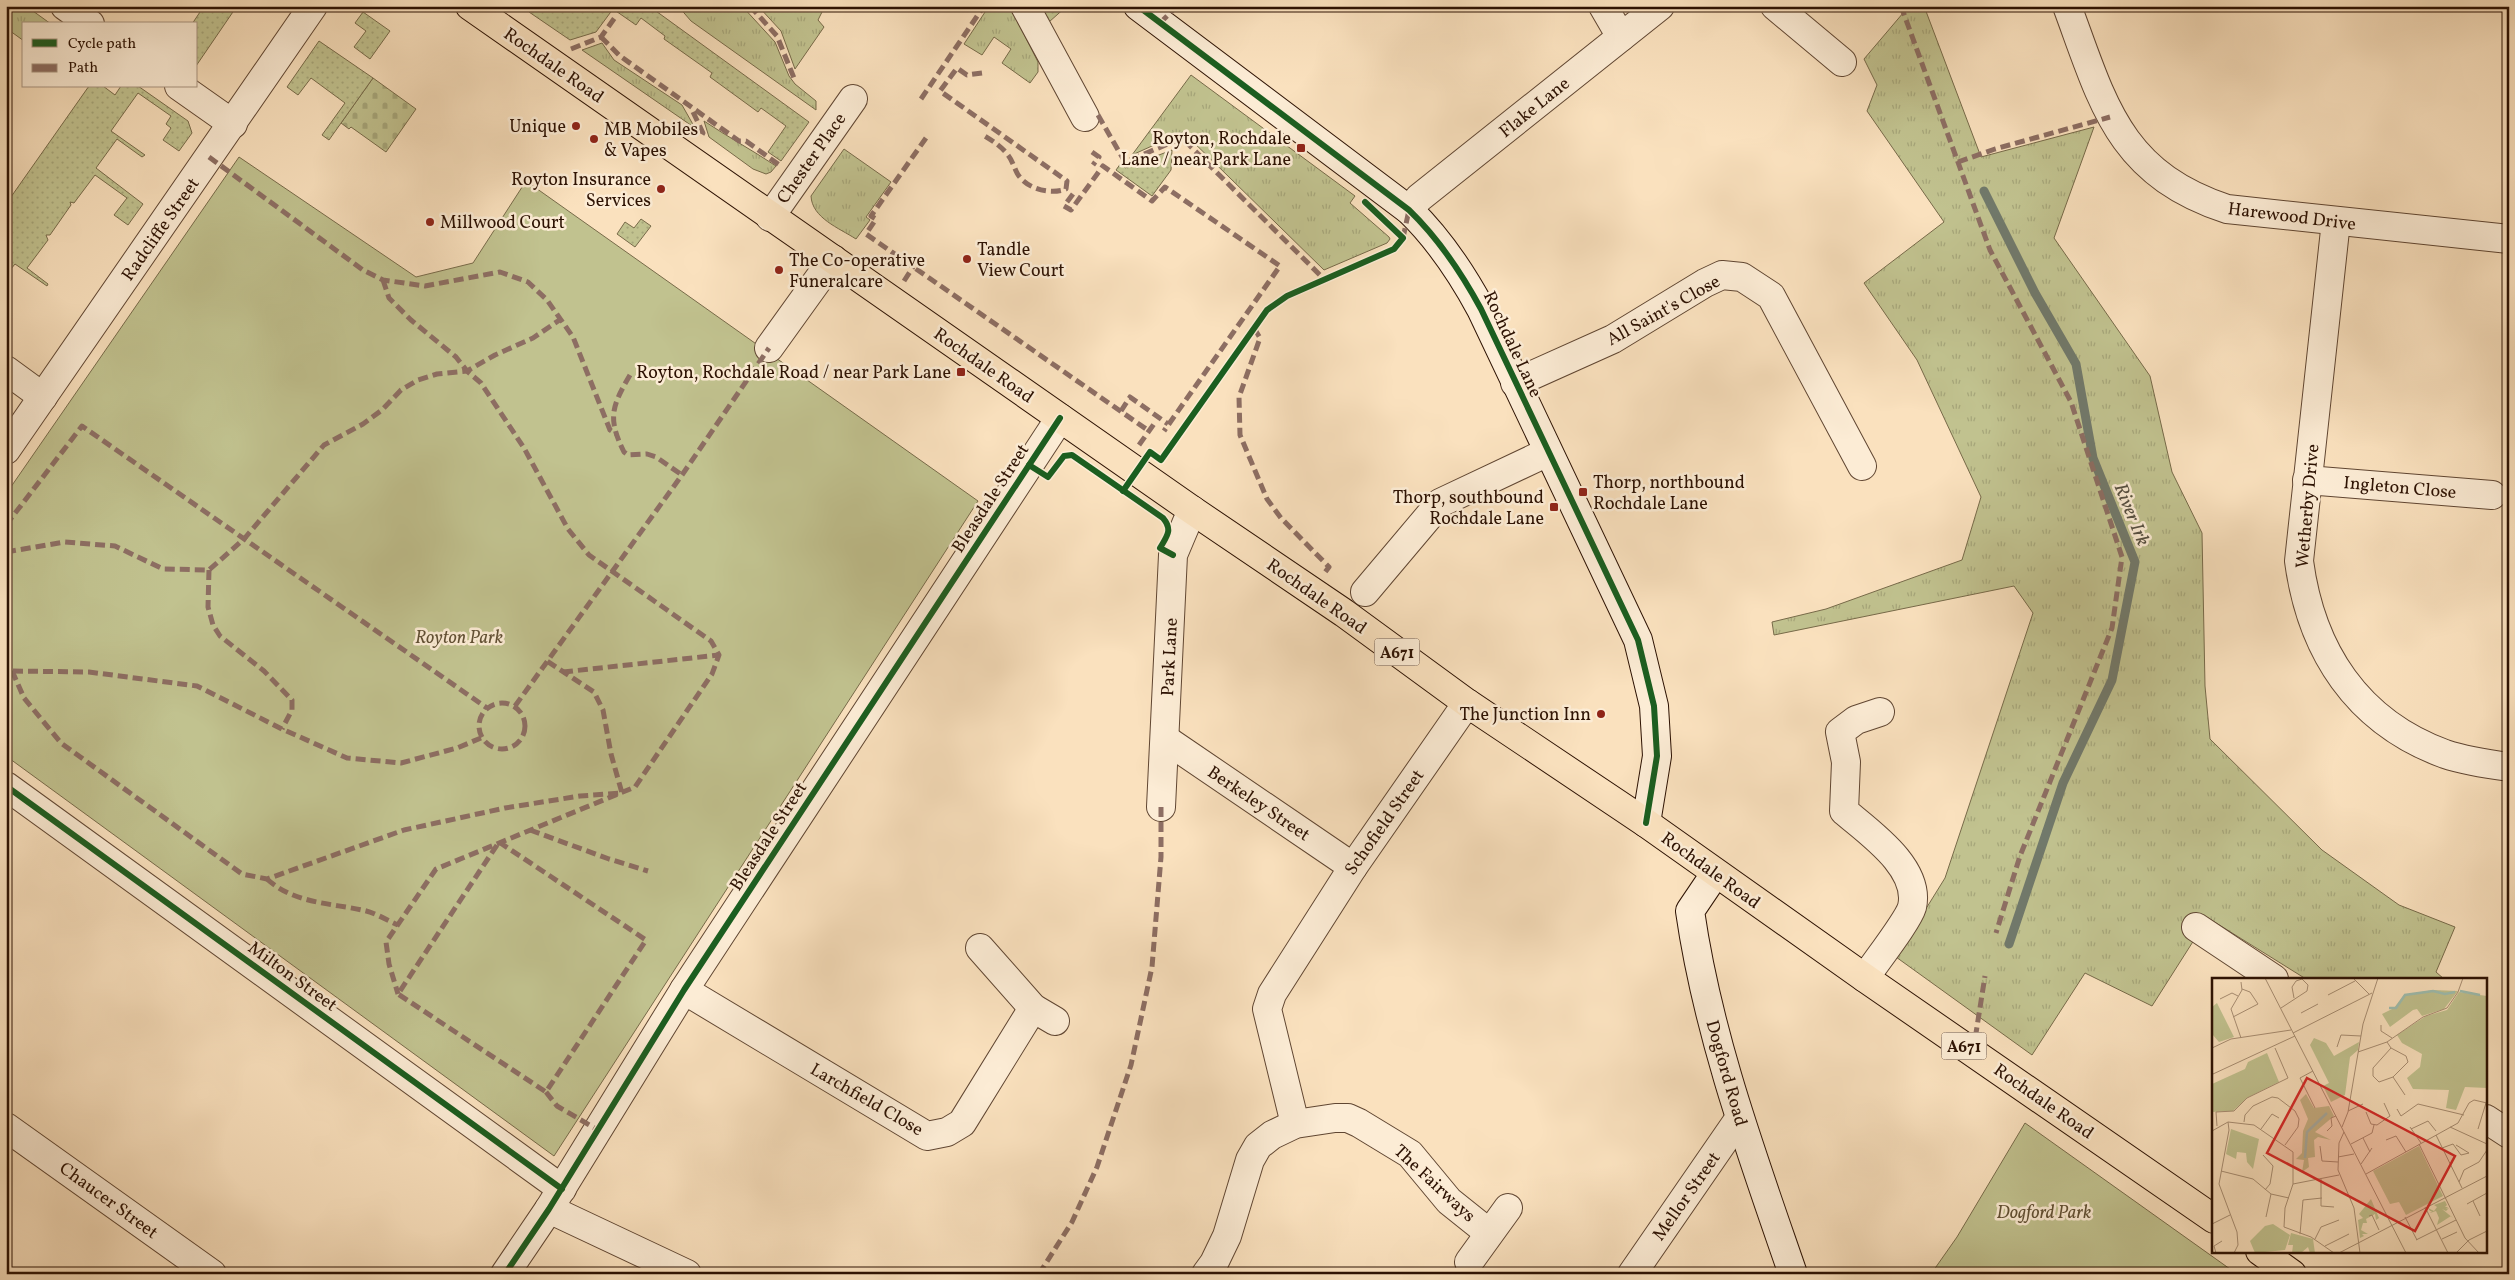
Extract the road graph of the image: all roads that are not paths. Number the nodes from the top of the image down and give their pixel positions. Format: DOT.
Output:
graph roads {
  1 [pos="66,6"];
  2 [pos="313,6"];
  3 [pos="470,6"];
  4 [pos="1024,6"];
  5 [pos="1138,6"];
  6 [pos="1603,6"];
  7 [pos="1660,6"];
  8 [pos="1775,6"];
  9 [pos="2067,6"];
  10 [pos="87,22"];
  11 [pos="1621,37"];
  12 [pos="1842,62"];
  13 [pos="182,88"];
  14 [pos="852,99"];
  15 [pos="1086,117"];
  16 [pos="233,124"];
  17 [pos="1409,210"];
  18 [pos="770,217"];
  19 [pos="2336,221"];
  20 [pos="2509,239"];
  21 [pos="833,259"];
  22 [pos="769,348"];
  23 [pos="6,370"];
  24 [pos="1515,384"];
  25 [pos="44,397"];
  26 [pos="1060,418"];
  27 [pos="6,450"];
  28 [pos="1548,452"];
  29 [pos="1862,466"];
  30 [pos="2308,480"];
  31 [pos="2492,495"];
  32 [pos="1192,510"];
  33 [pos="1365,592"];
  34 [pos="1467,703"];
  35 [pos="1880,712"];
  36 [pos="1165,739"];
  37 [pos="2509,767"];
  38 [pos="6,786"];
  39 [pos="1162,807"];
  40 [pos="1646,823"];
  41 [pos="1353,867"];
  42 [pos="1715,874"];
  43 [pos="2196,927"];
  44 [pos="980,948"];
  45 [pos="1864,978"];
  46 [pos="2272,978"];
  47 [pos="684,990"];
  48 [pos="1739,1119"];
  49 [pos="2488,1120"];
  50 [pos="1295,1124"];
  51 [pos="6,1126"];
  52 [pos="2509,1134"];
  53 [pos="19,1142"];
  54 [pos="555,1199"];
  55 [pos="1508,1208"];
  56 [pos="2212,1218"];
  57 [pos="1489,1233"];
  58 [pos="2261,1252"];
  59 [pos="1469,1262"];
  60 [pos="212,1274"];
  61 [pos="505,1274"];
  62 [pos="687,1274"];
  63 [pos="1206,1274"];
  64 [pos="1632,1274"];
  65 [pos="1792,1274"];
  66 [pos="2292,1274"];
  1 -- 10 [label="street"];
  2 -- 16 [label="street, Radcliffe Street"];
  3 -- 18 [label="main road, Rochdale Road / A671"];
  4 -- 15 [label="street"];
  5 -- 17 [label="street, Rochdale Lane"];
  6 -- 11 [label="street"];
  7 -- 11 [label="street, Flake Lane"];
  8 -- 12 [label="street"];
  9 -- 19 [label="street, Harewood Drive"];
  11 -- 17 [label="street, Flake Lane"];
  13 -- 16 [label="street"];
  14 -- 18 [label="street, Chester Place"];
  16 -- 25 [label="street, Radcliffe Street"];
  17 -- 24 [label="street, Rochdale Lane"];
  18 -- 21 [label="main road, Rochdale Road / A671"];
  19 -- 20 [label="street, Harewood Drive"];
  19 -- 30 [label="street, Wetherby Drive"];
  21 -- 22 [label="street"];
  21 -- 26 [label="main road, Rochdale Road / A671"];
  23 -- 25 [label="street"];
  24 -- 28 [label="street, Rochdale Lane"];
  24 -- 29 [label="street, All Saint's Close"];
  25 -- 27 [label="street, Radcliffe Street"];
  26 -- 32 [label="main road, Rochdale Road / A671"];
  26 -- 47 [label="street, Bleasdale Street"];
  28 -- 33 [label="street"];
  28 -- 40 [label="street, Rochdale Lane"];
  30 -- 31 [label="street, Ingleton Close"];
  30 -- 37 [label="street, Wetherby Drive"];
  32 -- 34 [label="main road, Rochdale Road / A671"];
  32 -- 36 [label="street, Park Lane"];
  34 -- 40 [label="main road, Rochdale Road / A671"];
  34 -- 41 [label="street, Schofield Street"];
  35 -- 45 [label="street"];
  36 -- 39 [label="street, Park Lane"];
  36 -- 41 [label="street, Berkeley Street"];
  38 -- 54 [label="street, Milton Street"];
  40 -- 42 [label="main road, Rochdale Road / A671"];
  41 -- 50 [label="street, Schofield Street"];
  42 -- 45 [label="main road, Rochdale Road / A671"];
  42 -- 48 [label="street, Dogford Road"];
  43 -- 46 [label="street"];
  44 -- 47 [label="street, Larchfield Close"];
  45 -- 56 [label="main road, Rochdale Road / A671"];
  47 -- 54 [label="street, Bleasdale Street"];
  48 -- 64 [label="street, Mellor Street"];
  48 -- 65 [label="street, Dogford Road"];
  49 -- 52 [label="street"];
  50 -- 57 [label="street, The Fairways"];
  50 -- 63 [label="street, The Fairways"];
  51 -- 53 [label="street, Chaucer Street"];
  53 -- 60 [label="street, Chaucer Street"];
  54 -- 61 [label="street, Bleasdale Street"];
  54 -- 62 [label="street, Milton Street"];
  55 -- 57 [label="street, The Fairways"];
  57 -- 59 [label="street, The Fairways"];
  58 -- 66 [label="main road"];
}
